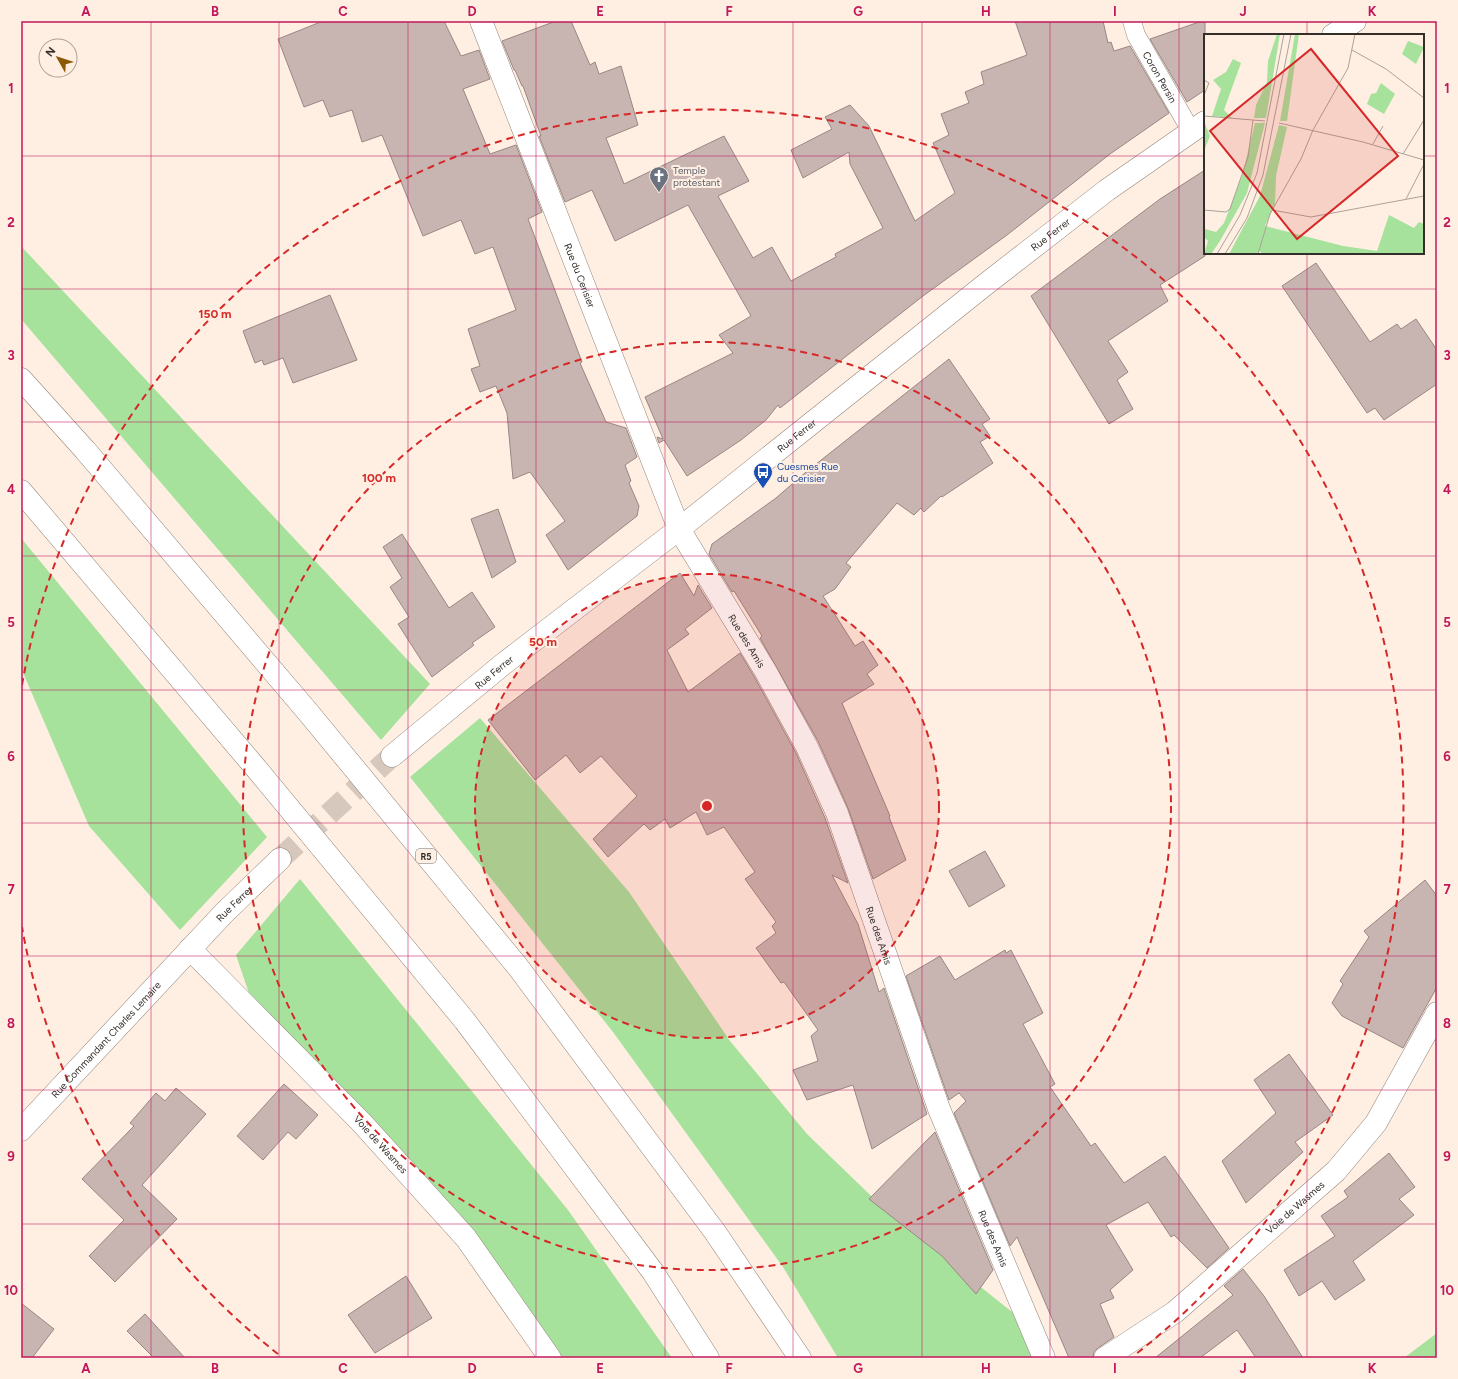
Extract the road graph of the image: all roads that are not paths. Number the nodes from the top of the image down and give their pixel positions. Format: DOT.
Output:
graph roads {
  1 [pos="480,21"];
  2 [pos="1132,21"];
  3 [pos="1355,21"];
  4 [pos="1335,34"];
  5 [pos="1198,127"];
  6 [pos="21,379"];
  7 [pos="21,491"];
  8 [pos="679,529"];
  9 [pos="392,756"];
  10 [pos="280,859"];
  11 [pos="190,950"];
  12 [pos="1437,1013"];
  13 [pos="21,1130"];
  14 [pos="550,1358"];
  15 [pos="708,1358"];
  16 [pos="800,1358"];
  17 [pos="1044,1358"];
  18 [pos="1105,1358"];
  1 -- 8 [label="main road, Rue du Cerisier"];
  2 -- 5 [label="lane, Coron Persin"];
  3 -- 4 [label="main road"];
  5 -- 8 [label="main road, Rue Ferrer"];
  6 -- 16 [label="main road, R5"];
  7 -- 15 [label="main road"];
  8 -- 9 [label="main road, Rue Ferrer"];
  8 -- 17 [label="main road, Rue des Amis"];
  10 -- 11 [label="main road, Rue Ferrer"];
  11 -- 13 [label="main road, Rue Commandant Charles Lemaire"];
  11 -- 14 [label="main road, Voie de Wasmes"];
  12 -- 18 [label="main road, Voie de Wasmes"];
}
